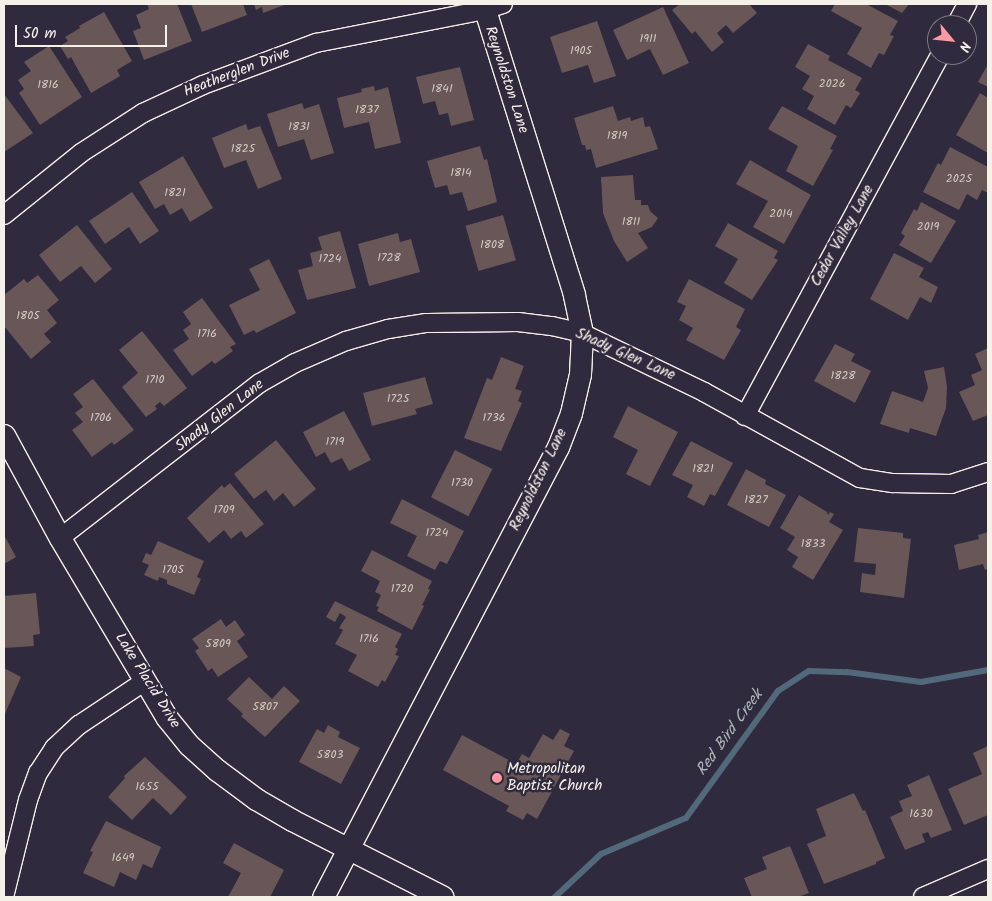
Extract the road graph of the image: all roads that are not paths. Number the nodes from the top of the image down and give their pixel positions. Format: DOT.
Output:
graph roads {
  1 [pos="490,6"];
  2 [pos="935,65"];
  3 [pos="4,215"];
  4 [pos="582,334"];
  5 [pos="745,416"];
  6 [pos="4,435"];
  7 [pos="988,472"];
  8 [pos="60,538"];
  9 [pos="145,681"];
  10 [pos="348,847"];
  11 [pos="988,869"];
  12 [pos="4,897"];
  13 [pos="323,897"];
  14 [pos="443,897"];
  15 [pos="923,897"];
  1 -- 3 [label="street, Heatherglen Drive"];
  1 -- 4 [label="street, Reynoldston Lane"];
  2 -- 5 [label="street, Cedar Valley Lane"];
  4 -- 5 [label="street, Shady Glen Lane"];
  4 -- 8 [label="street, Shady Glen Lane"];
  4 -- 10 [label="street, Reynoldston Lane"];
  5 -- 7 [label="street, Shady Glen Lane"];
  6 -- 8 [label="street, Lake Placid Drive"];
  8 -- 9 [label="street, Lake Placid Drive"];
  9 -- 10 [label="street, Lake Placid Drive"];
  9 -- 12 [label="street"];
  10 -- 13 [label="street, Reynoldston Lane"];
  10 -- 14 [label="street, Lake Placid Drive"];
  11 -- 15 [label="street"];
}
